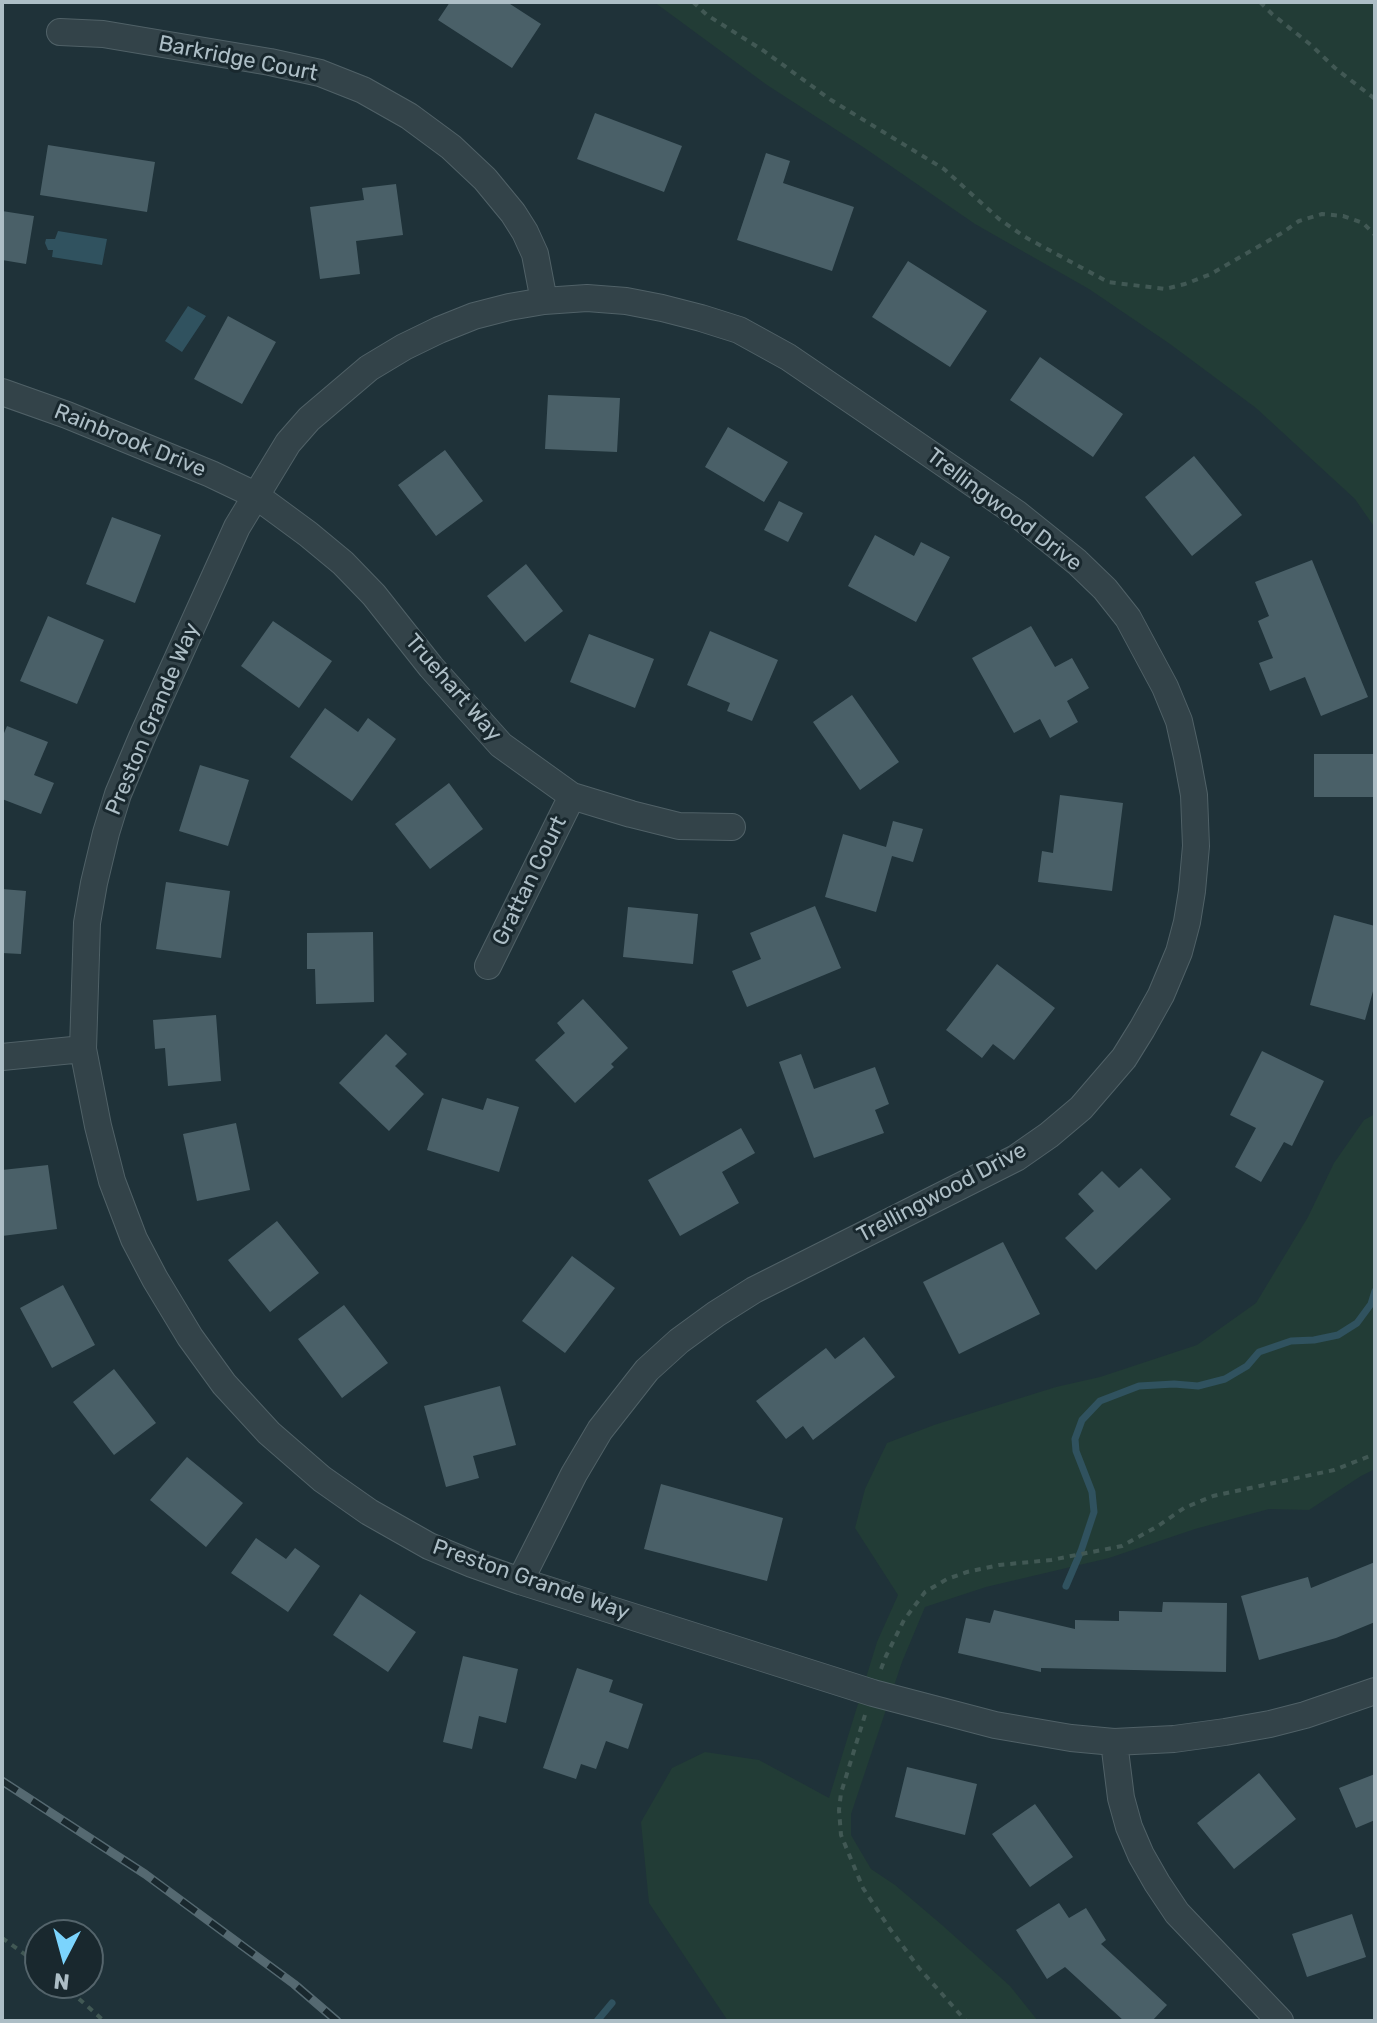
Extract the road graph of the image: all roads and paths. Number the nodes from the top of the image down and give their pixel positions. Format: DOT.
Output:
graph roads {
  1 [pos="693,2"];
  2 [pos="1260,2"];
  3 [pos="60,32"];
  4 [pos="1375,99"];
  5 [pos="1375,235"];
  6 [pos="544,301"];
  7 [pos="2,392"];
  8 [pos="255,495"];
  9 [pos="572,796"];
  10 [pos="732,827"];
  11 [pos="488,966"];
  12 [pos="83,1049"];
  13 [pos="2,1057"];
  14 [pos="1375,1454"];
  15 [pos="520,1581"];
  16 [pos="1375,1691"];
  17 [pos="873,1693"];
  18 [pos="1114,1742"];
  19 [pos="2,1938"];
  20 [pos="24,1954"];
  21 [pos="79,1999"];
  22 [pos="104,2021"];
  23 [pos="966,2021"];
  24 [pos="1280,2021"];
  1 -- 5 [label="path"];
  2 -- 4 [label="path"];
  3 -- 6 [label="street, Barkridge Court"];
  6 -- 8 [label="street, Trellingwood Drive"];
  6 -- 15 [label="street, Trellingwood Drive"];
  7 -- 8 [label="street, Rainbrook Drive"];
  8 -- 9 [label="street, Truehart Way"];
  8 -- 12 [label="street, Preston Grande Way"];
  9 -- 10 [label="street, Truehart Way"];
  9 -- 11 [label="street, Grattan Court"];
  12 -- 13 [label="street"];
  12 -- 15 [label="street, Preston Grande Way"];
  14 -- 17 [label="path"];
  15 -- 17 [label="street, Preston Grande Way"];
  16 -- 18 [label="street, Preston Grande Way"];
  17 -- 18 [label="street, Preston Grande Way"];
  17 -- 23 [label="path"];
  18 -- 24 [label="street"];
  19 -- 20 [label="path"];
  21 -- 22 [label="path"];
}
